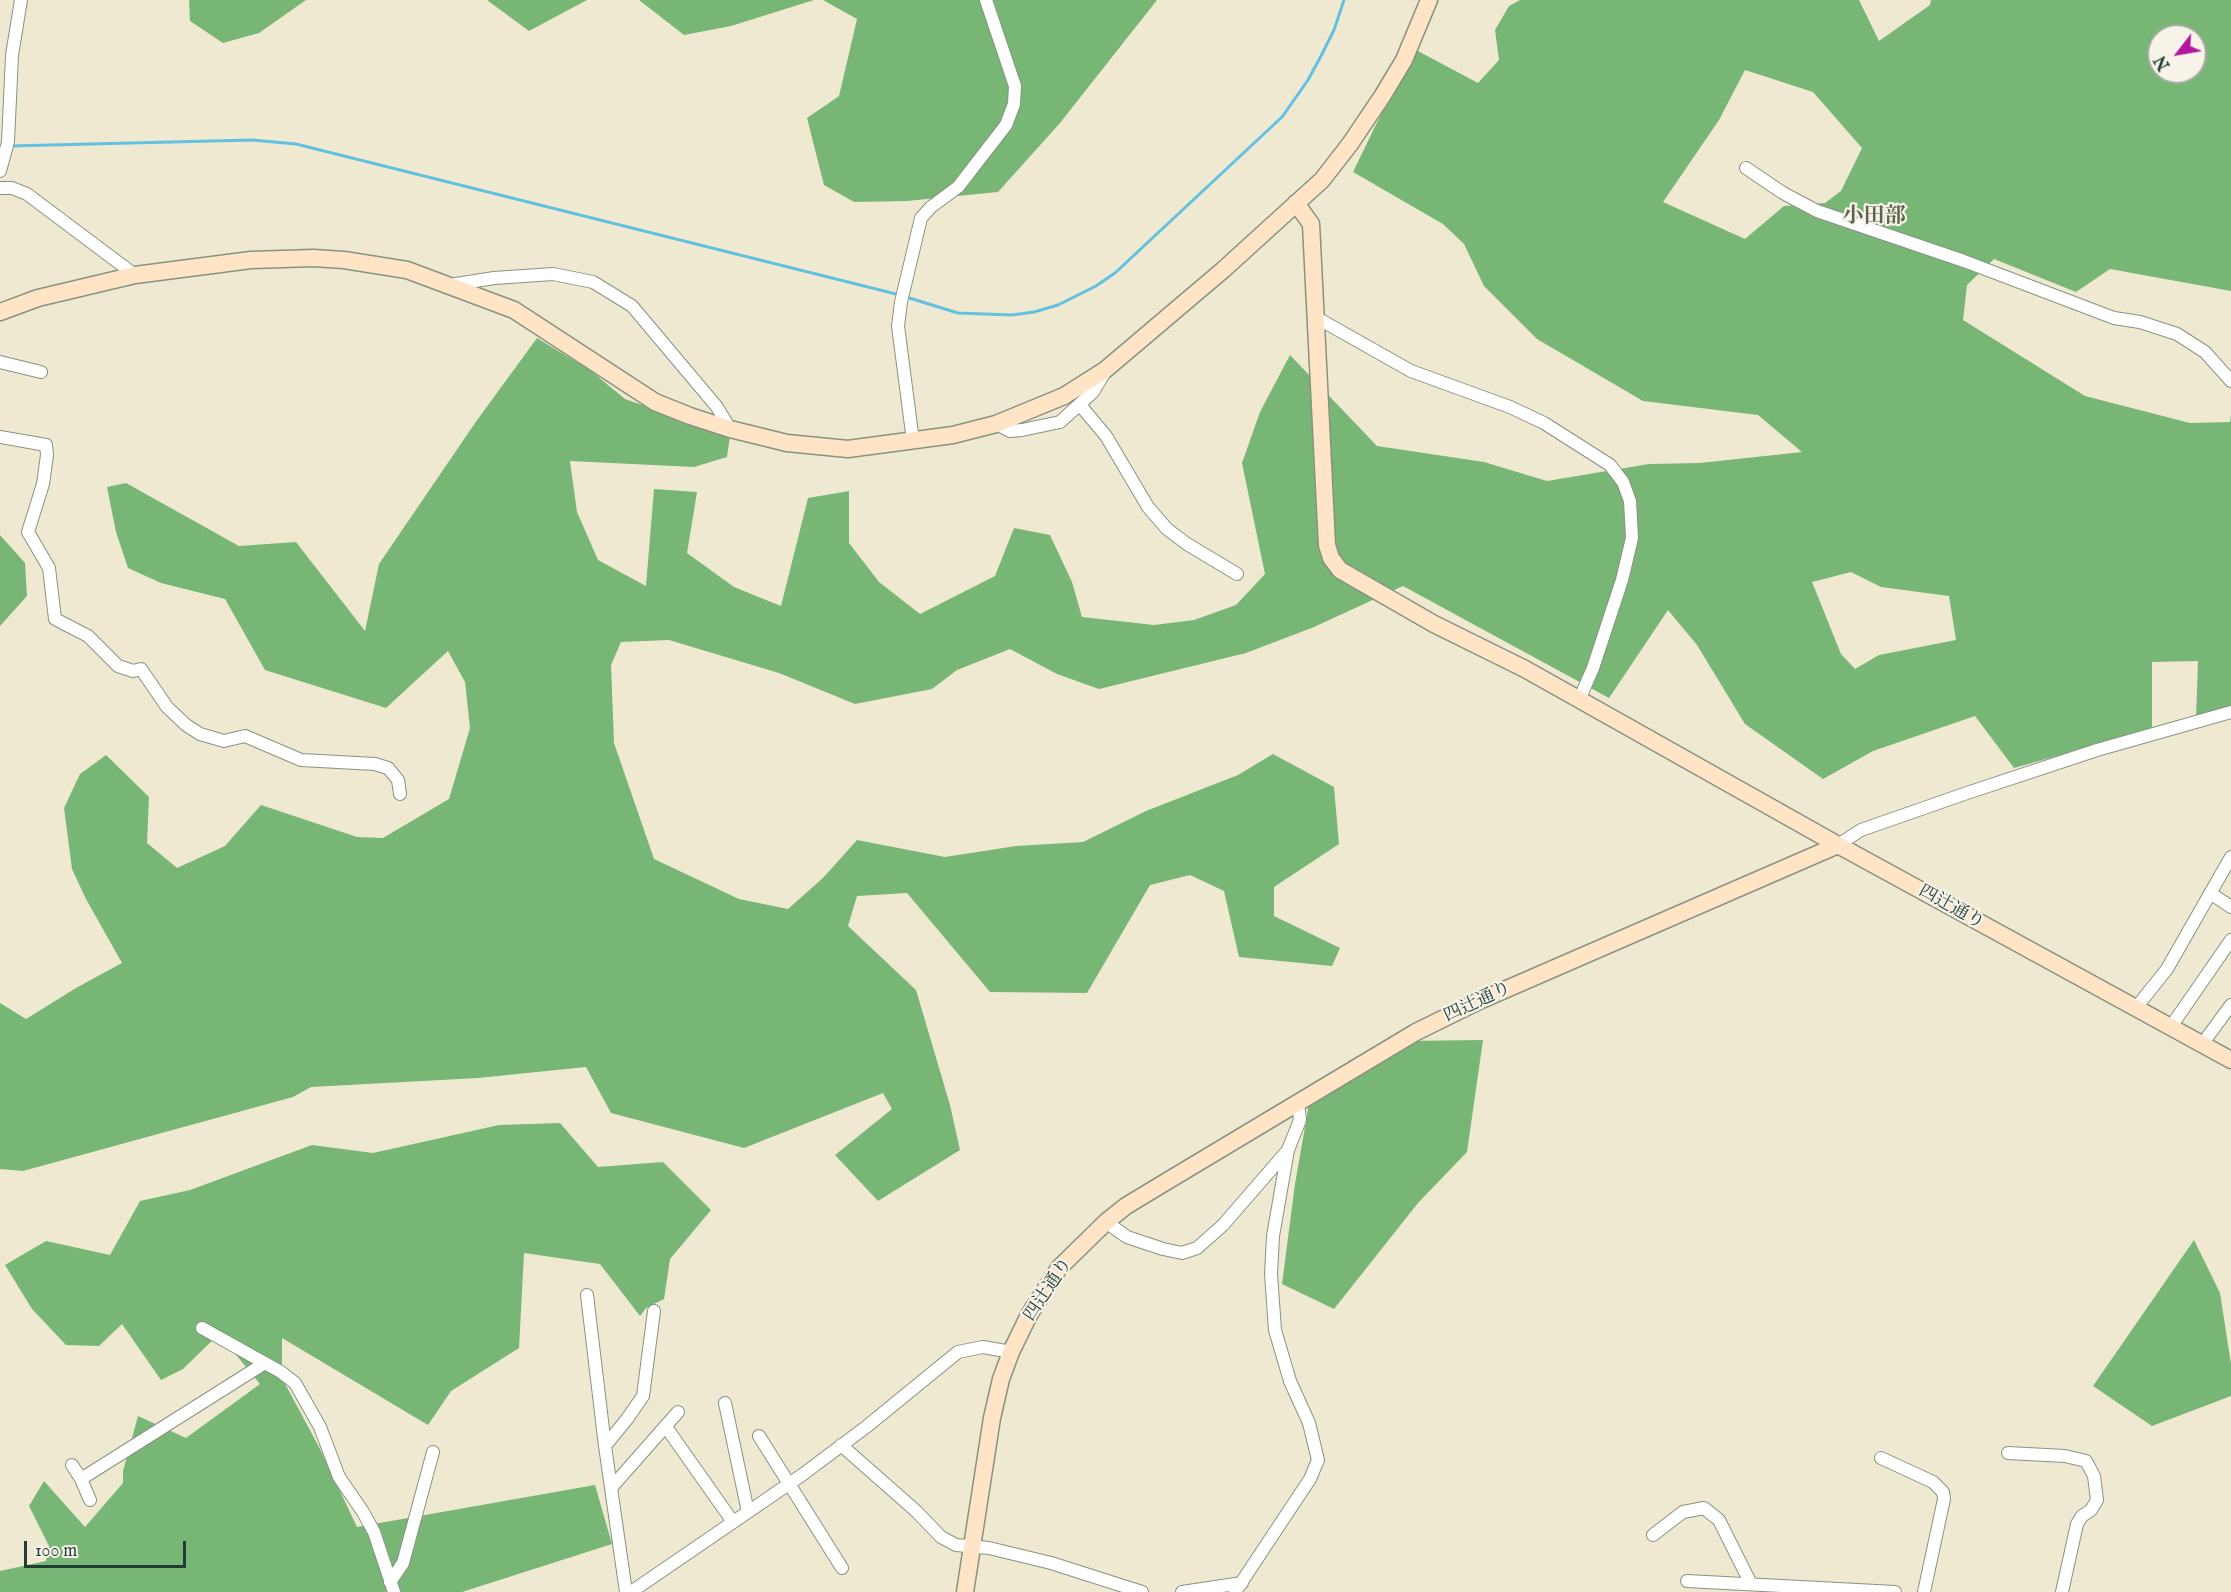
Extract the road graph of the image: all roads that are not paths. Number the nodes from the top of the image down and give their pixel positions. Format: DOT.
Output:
graph roads {
  1 [pos="21,0"];
  2 [pos="986,0"];
  3 [pos="1429,0"];
  4 [pos="1746,168"];
  5 [pos="0,171"];
  6 [pos="0,188"];
  7 [pos="1296,203"];
  8 [pos="135,275"];
  9 [pos="450,285"];
  10 [pos="0,312"];
  11 [pos="1317,318"];
  12 [pos="0,362"];
  13 [pos="1105,370"];
  14 [pos="41,372"];
  15 [pos="2231,381"];
  16 [pos="1080,405"];
  17 [pos="996,424"];
  18 [pos="730,429"];
  19 [pos="0,437"];
  20 [pos="913,441"];
  21 [pos="1238,574"];
  22 [pos="1579,700"];
  23 [pos="2231,712"];
  24 [pos="400,794"];
  25 [pos="1838,845"];
  26 [pos="2231,857"];
  27 [pos="2210,893"];
  28 [pos="2231,907"];
  29 [pos="2231,940"];
  30 [pos="2231,1005"];
  31 [pos="2135,1009"];
  32 [pos="2170,1028"];
  33 [pos="2203,1043"];
  34 [pos="2231,1060"];
  35 [pos="1298,1103"];
  36 [pos="1288,1150"];
  37 [pos="1106,1222"];
  38 [pos="587,1295"];
  39 [pos="654,1311"];
  40 [pos="202,1328"];
  41 [pos="1011,1352"];
  42 [pos="265,1363"];
  43 [pos="725,1403"];
  44 [pos="678,1412"];
  45 [pos="666,1427"];
  46 [pos="759,1437"];
  47 [pos="841,1445"];
  48 [pos="605,1446"];
  49 [pos="433,1452"];
  50 [pos="2008,1453"];
  51 [pos="1881,1458"];
  52 [pos="72,1466"];
  53 [pos="81,1479"];
  54 [pos="789,1484"];
  55 [pos="611,1488"];
  56 [pos="90,1500"];
  57 [pos="748,1512"];
  58 [pos="733,1522"];
  59 [pos="1653,1535"];
  60 [pos="972,1546"];
  61 [pos="842,1568"];
  62 [pos="1687,1581"];
  63 [pos="1751,1584"];
  64 [pos="392,1587"];
  65 [pos="1239,1587"];
  66 [pos="626,1592"];
  67 [pos="631,1592"];
  68 [pos="965,1592"];
  69 [pos="1142,1592"];
  70 [pos="1182,1592"];
  71 [pos="1895,1592"];
  72 [pos="1924,1592"];
  73 [pos="2062,1592"];
  1 -- 5 [label="street"];
  2 -- 20 [label="street"];
  3 -- 7 [label="street"];
  4 -- 15 [label="street"];
  6 -- 8 [label="street"];
  7 -- 11 [label="street"];
  7 -- 13 [label="street"];
  8 -- 9 [label="street"];
  8 -- 10 [label="street"];
  9 -- 18 [label="street"];
  9 -- 18 [label="street"];
  11 -- 22 [label="street"];
  11 -- 22 [label="street"];
  12 -- 14 [label="street"];
  13 -- 16 [label="street"];
  13 -- 17 [label="street"];
  16 -- 17 [label="street"];
  16 -- 21 [label="street"];
  17 -- 20 [label="street"];
  18 -- 20 [label="street"];
  19 -- 24 [label="street"];
  22 -- 25 [label="street"];
  23 -- 25 [label="street"];
  25 -- 31 [label="street, 四辻通り"];
  25 -- 35 [label="street, 四辻通り"];
  26 -- 27 [label="street"];
  27 -- 28 [label="street"];
  27 -- 31 [label="street"];
  29 -- 32 [label="street"];
  30 -- 33 [label="street"];
  31 -- 32 [label="street, 四辻通り"];
  32 -- 33 [label="street, 四辻通り"];
  33 -- 34 [label="street, 四辻通り"];
  35 -- 36 [label="street"];
  35 -- 37 [label="street, 四辻通り"];
  36 -- 37 [label="street"];
  36 -- 65 [label="street"];
  37 -- 41 [label="street, 四辻通り"];
  38 -- 48 [label="street"];
  39 -- 48 [label="street"];
  40 -- 42 [label="street"];
  41 -- 47 [label="street"];
  41 -- 60 [label="street, 四辻通り"];
  42 -- 53 [label="street"];
  42 -- 64 [label="street"];
  43 -- 57 [label="street"];
  44 -- 45 [label="street"];
  45 -- 55 [label="street"];
  45 -- 58 [label="street"];
  46 -- 54 [label="street"];
  47 -- 54 [label="street"];
  47 -- 60 [label="street"];
  48 -- 55 [label="street"];
  49 -- 64 [label="street"];
  50 -- 73 [label="street"];
  51 -- 72 [label="street"];
  52 -- 53 [label="street"];
  53 -- 56 [label="street"];
  54 -- 57 [label="street"];
  54 -- 61 [label="street"];
  55 -- 66 [label="street"];
  57 -- 58 [label="street"];
  58 -- 67 [label="street"];
  59 -- 63 [label="street"];
  60 -- 68 [label="street, 四辻通り"];
  60 -- 69 [label="street"];
  62 -- 63 [label="street"];
  63 -- 71 [label="street"];
  65 -- 70 [label="street"];
}
